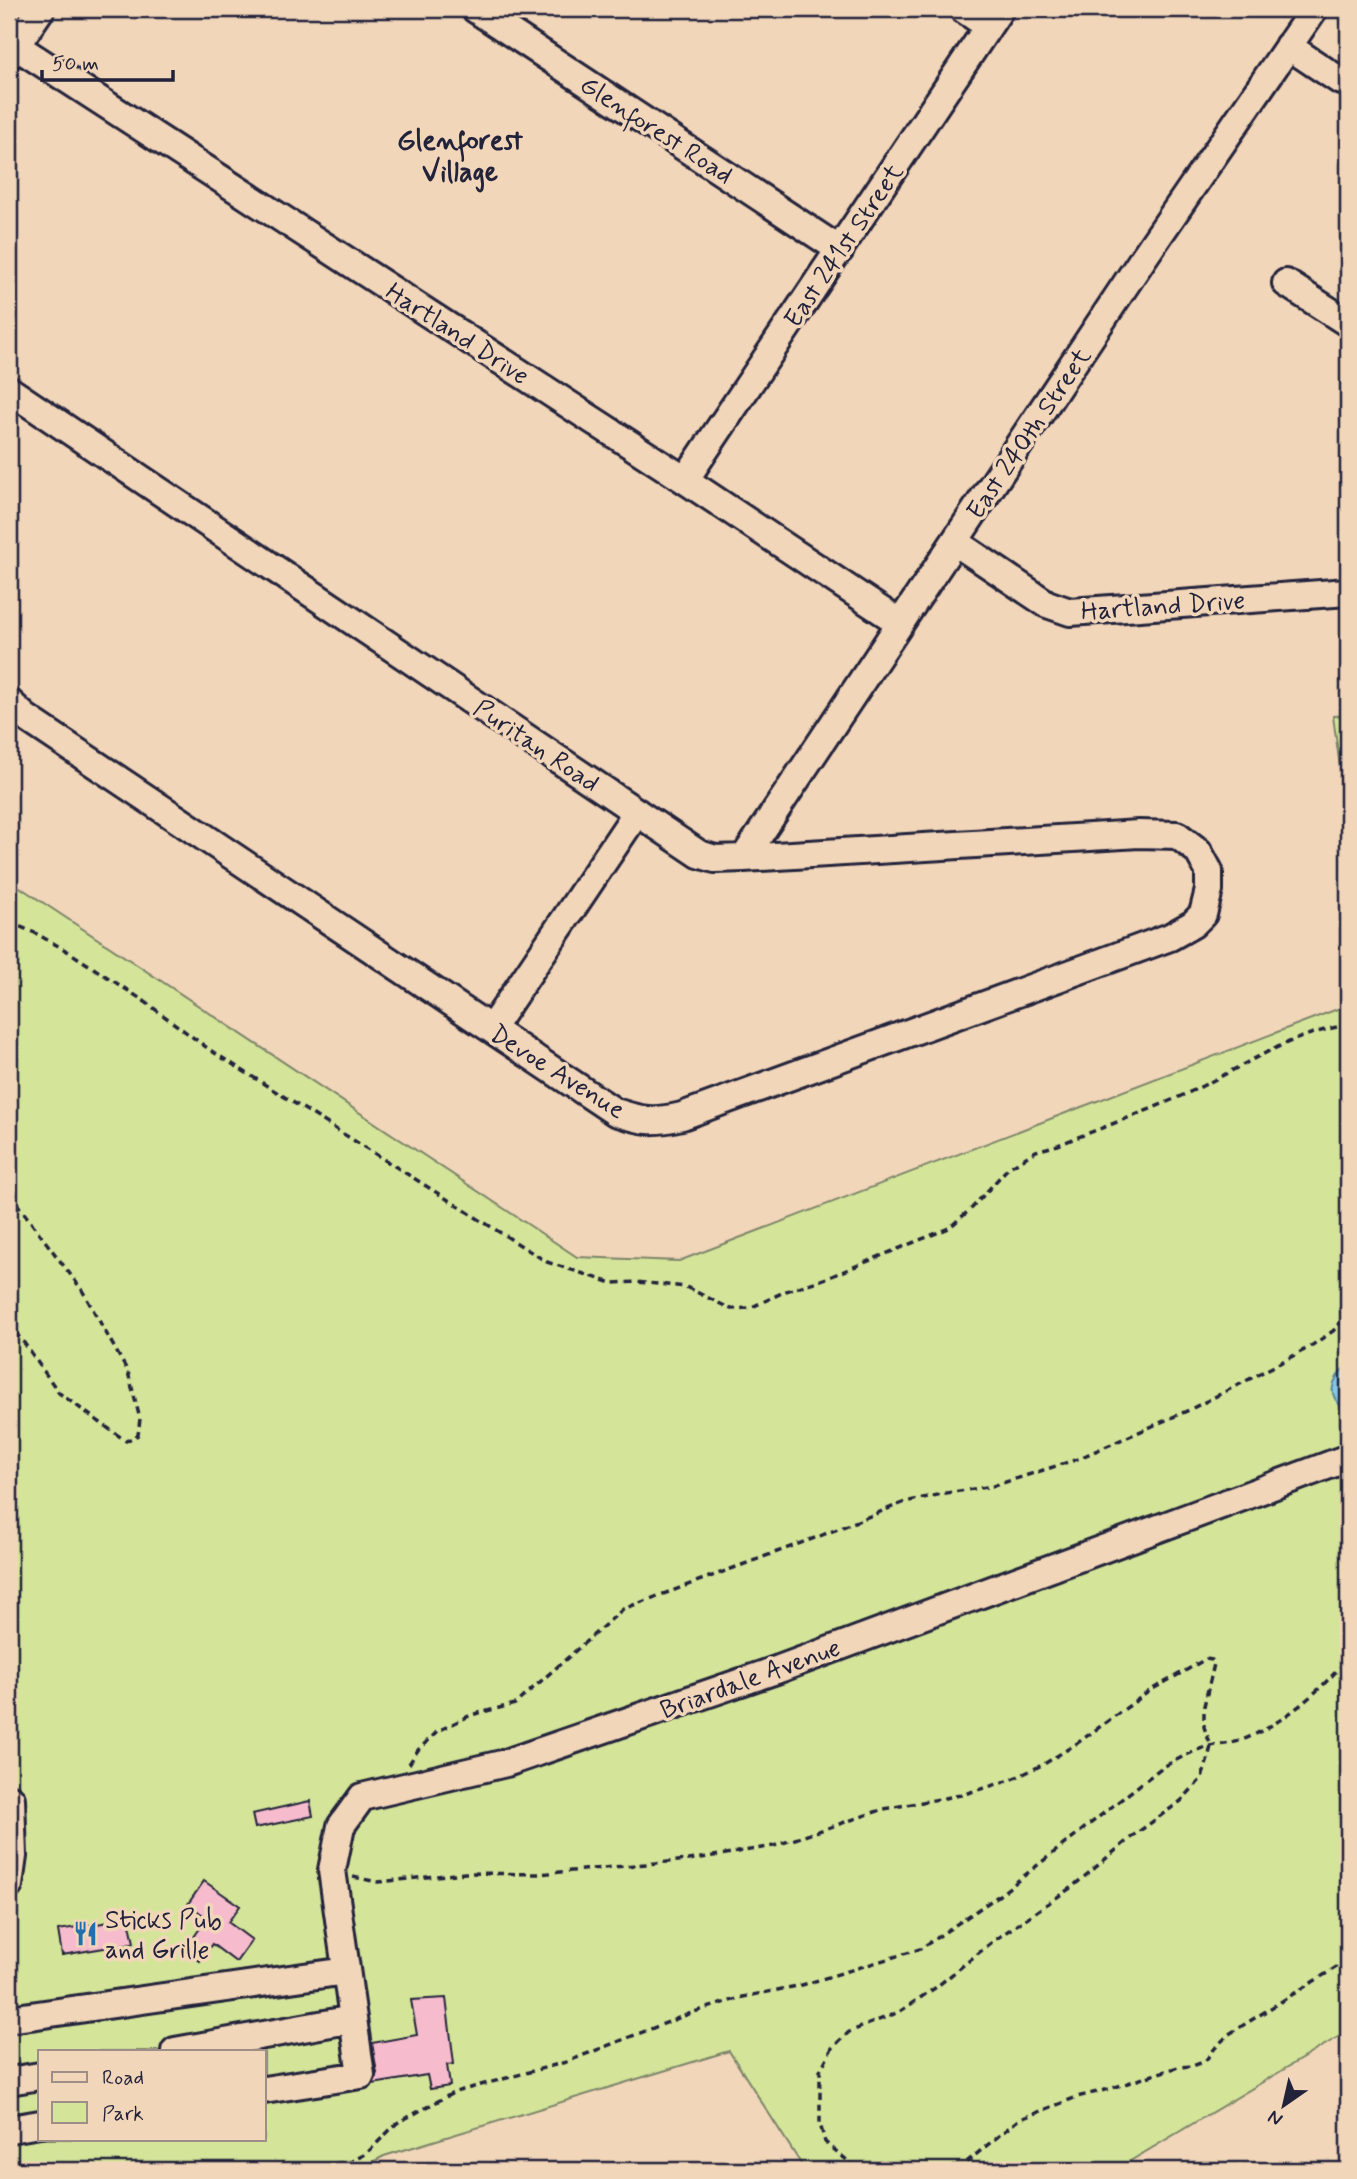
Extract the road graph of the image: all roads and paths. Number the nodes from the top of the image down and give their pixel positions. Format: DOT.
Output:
graph roads {
  1 [pos="41,9"];
  2 [pos="475,9"];
  3 [pos="963,9"];
  4 [pos="1314,9"];
  5 [pos="994,17"];
  6 [pos="1289,46"];
  7 [pos="12,51"];
  8 [pos="1348,83"];
  9 [pos="840,250"];
  10 [pos="1286,282"];
  11 [pos="1348,323"];
  12 [pos="9,390"];
  13 [pos="685,480"];
  14 [pos="955,542"];
  15 [pos="1348,592"];
  16 [pos="900,622"];
  17 [pos="9,702"];
  18 [pos="638,812"];
  19 [pos="1139,834"];
  20 [pos="744,858"];
  21 [pos="9,922"];
  22 [pos="1348,1025"];
  23 [pos="491,1029"];
  24 [pos="9,1193"];
  25 [pos="1348,1315"];
  26 [pos="9,1326"];
  27 [pos="1348,1458"];
  28 [pos="1348,1658"];
  29 [pos="1211,1746"];
  30 [pos="407,1767"];
  31 [pos="11,1799"];
  32 [pos="348,1876"];
  33 [pos="9,1885"];
  34 [pos="1348,1960"];
  35 [pos="346,1970"];
  36 [pos="9,2019"];
  37 [pos="353,2019"];
  38 [pos="181,2050"];
  39 [pos="38,2076"];
  40 [pos="9,2081"];
  41 [pos="266,2090"];
  42 [pos="38,2124"];
  43 [pos="9,2127"];
  44 [pos="893,2164"];
  45 [pos="300,2170"];
  46 [pos="859,2170"];
  47 [pos="892,2170"];
  48 [pos="957,2170"];
  1 -- 7 [label="street"];
  2 -- 9 [label="street, Glenforest Road"];
  3 -- 5 [label="street"];
  4 -- 6 [label="street, East 240th Street"];
  5 -- 9 [label="street, East 241st Street"];
  6 -- 8 [label="street"];
  6 -- 14 [label="street, East 240th Street"];
  7 -- 13 [label="street, Hartland Drive"];
  9 -- 13 [label="street, East 241st Street"];
  10 -- 11 [label="street"];
  12 -- 18 [label="street, Puritan Road"];
  13 -- 16 [label="street, Hartland Drive"];
  14 -- 15 [label="street, Hartland Drive"];
  14 -- 16 [label="street, East 240th Street"];
  16 -- 20 [label="street, East 240th Street"];
  17 -- 23 [label="street, Devoe Avenue"];
  18 -- 20 [label="street, Puritan Road"];
  18 -- 23 [label="street"];
  19 -- 20 [label="street, Puritan Road"];
  19 -- 23 [label="street, Devoe Avenue"];
  21 -- 22 [label="path"];
  24 -- 26 [label="path"];
  25 -- 30 [label="path"];
  27 -- 35 [label="street, Briardale Avenue"];
  28 -- 29 [label="path"];
  29 -- 32 [label="path"];
  29 -- 45 [label="path"];
  29 -- 46 [label="path"];
  31 -- 33 [label="street"];
  34 -- 48 [label="path"];
  35 -- 36 [label="street"];
  35 -- 37 [label="street, Briardale Avenue"];
  37 -- 38 [label="street"];
  37 -- 41 [label="street, Briardale Avenue"];
  39 -- 40 [label="street"];
  42 -- 43 [label="street"];
  44 -- 47 [label="path"];
}
